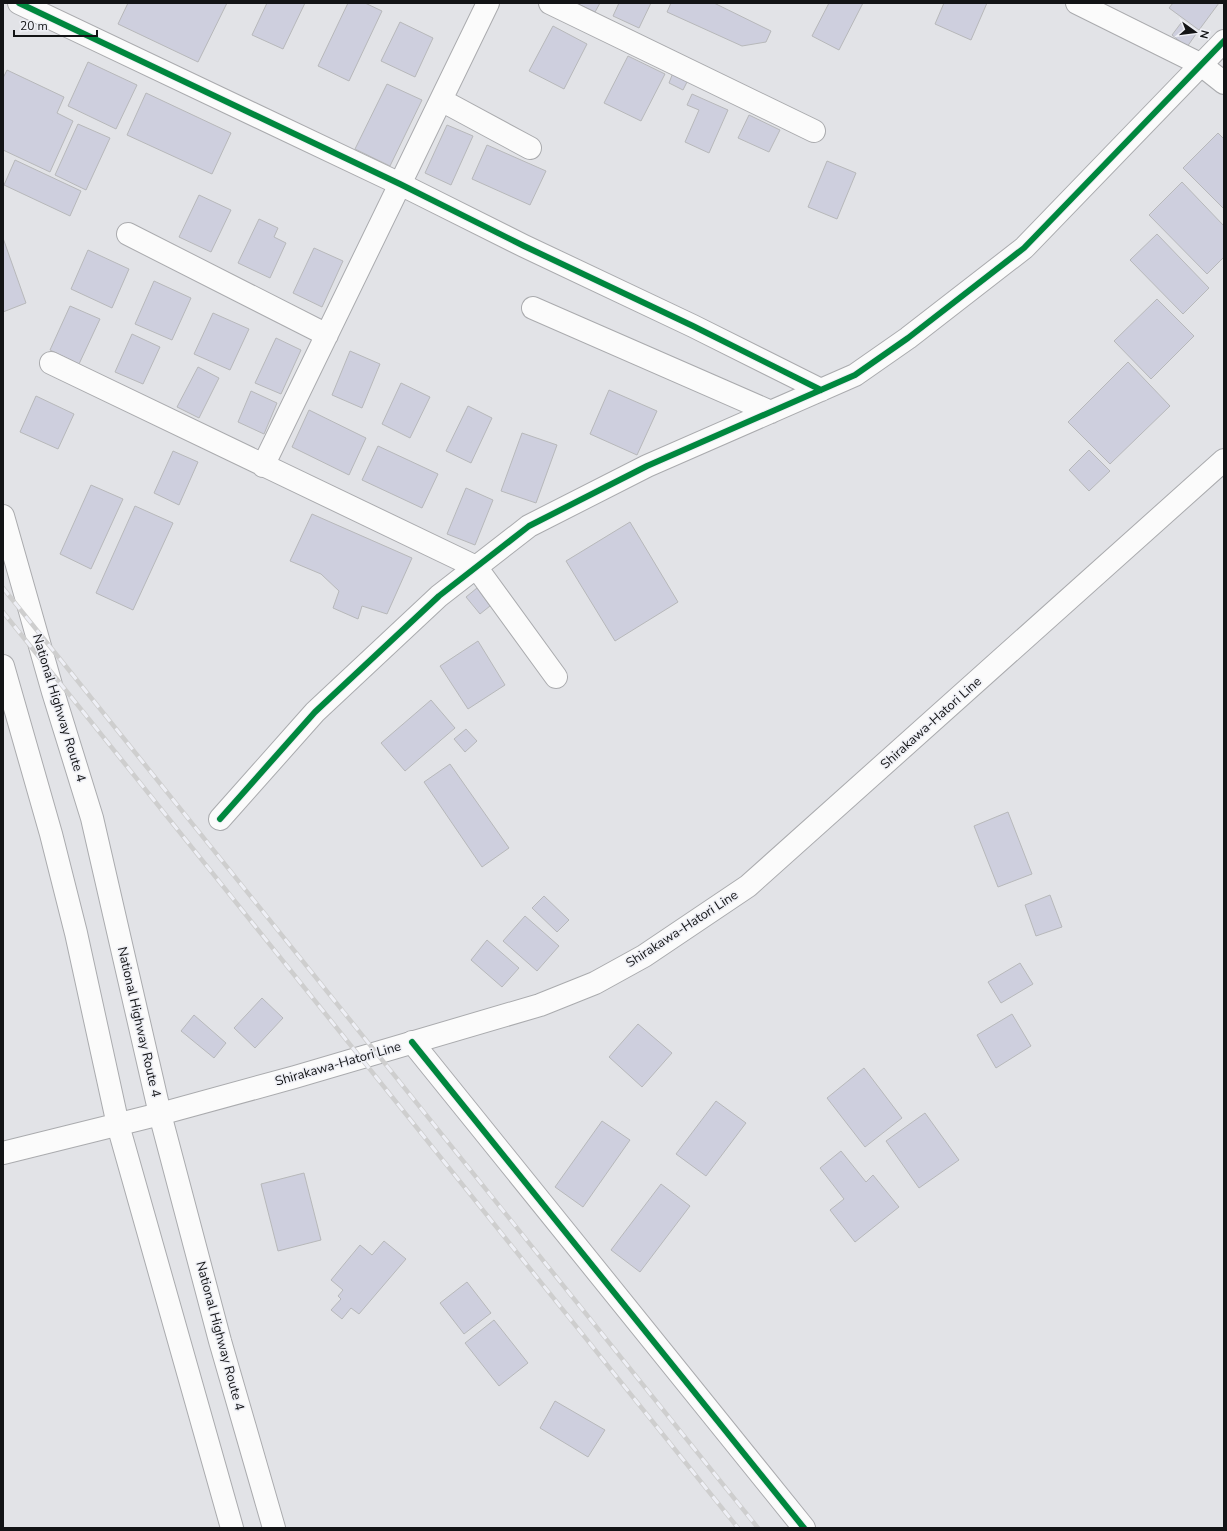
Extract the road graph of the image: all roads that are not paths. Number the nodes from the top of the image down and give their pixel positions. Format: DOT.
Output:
graph roads {
  1 [pos="19,3"];
  2 [pos="488,3"];
  3 [pos="550,3"];
  4 [pos="1076,3"];
  5 [pos="1224,41"];
  6 [pos="1200,64"];
  7 [pos="1224,83"];
  8 [pos="441,100"];
  9 [pos="814,131"];
  10 [pos="530,148"];
  11 [pos="400,184"];
  12 [pos="128,234"];
  13 [pos="533,308"];
  14 [pos="327,335"];
  15 [pos="51,363"];
  16 [pos="821,390"];
  17 [pos="771,412"];
  18 [pos="1224,460"];
  19 [pos="263,466"];
  20 [pos="3,516"];
  21 [pos="476,567"];
  22 [pos="3,666"];
  23 [pos="556,677"];
  24 [pos="220,819"];
  25 [pos="412,1042"];
  26 [pos="160,1114"];
  27 [pos="118,1125"];
  28 [pos="3,1153"];
  29 [pos="232,1528"];
  30 [pos="274,1528"];
  31 [pos="804,1528"];
  1 -- 11 [label="main road"];
  2 -- 8 [label="main road"];
  3 -- 9 [label="main road"];
  4 -- 6 [label="main road"];
  5 -- 6 [label="main road"];
  6 -- 7 [label="main road"];
  6 -- 16 [label="main road"];
  8 -- 10 [label="main road"];
  8 -- 11 [label="main road"];
  11 -- 14 [label="main road"];
  11 -- 16 [label="main road"];
  12 -- 14 [label="main road"];
  13 -- 17 [label="main road"];
  14 -- 19 [label="main road"];
  15 -- 19 [label="main road"];
  16 -- 17 [label="main road"];
  17 -- 21 [label="main road"];
  18 -- 25 [label="main road, Shirakawa-Hatori Line"];
  19 -- 21 [label="main road"];
  20 -- 26 [label="main road, National Highway Route 4"];
  21 -- 23 [label="main road"];
  21 -- 24 [label="main road"];
  22 -- 27 [label="main road"];
  25 -- 26 [label="main road, Shirakawa-Hatori Line"];
  25 -- 31 [label="main road"];
  26 -- 27 [label="main road, Shirakawa-Hatori Line"];
  26 -- 30 [label="main road, National Highway Route 4"];
  27 -- 28 [label="main road, Shirakawa-Hatori Line"];
  27 -- 29 [label="main road"];
}
